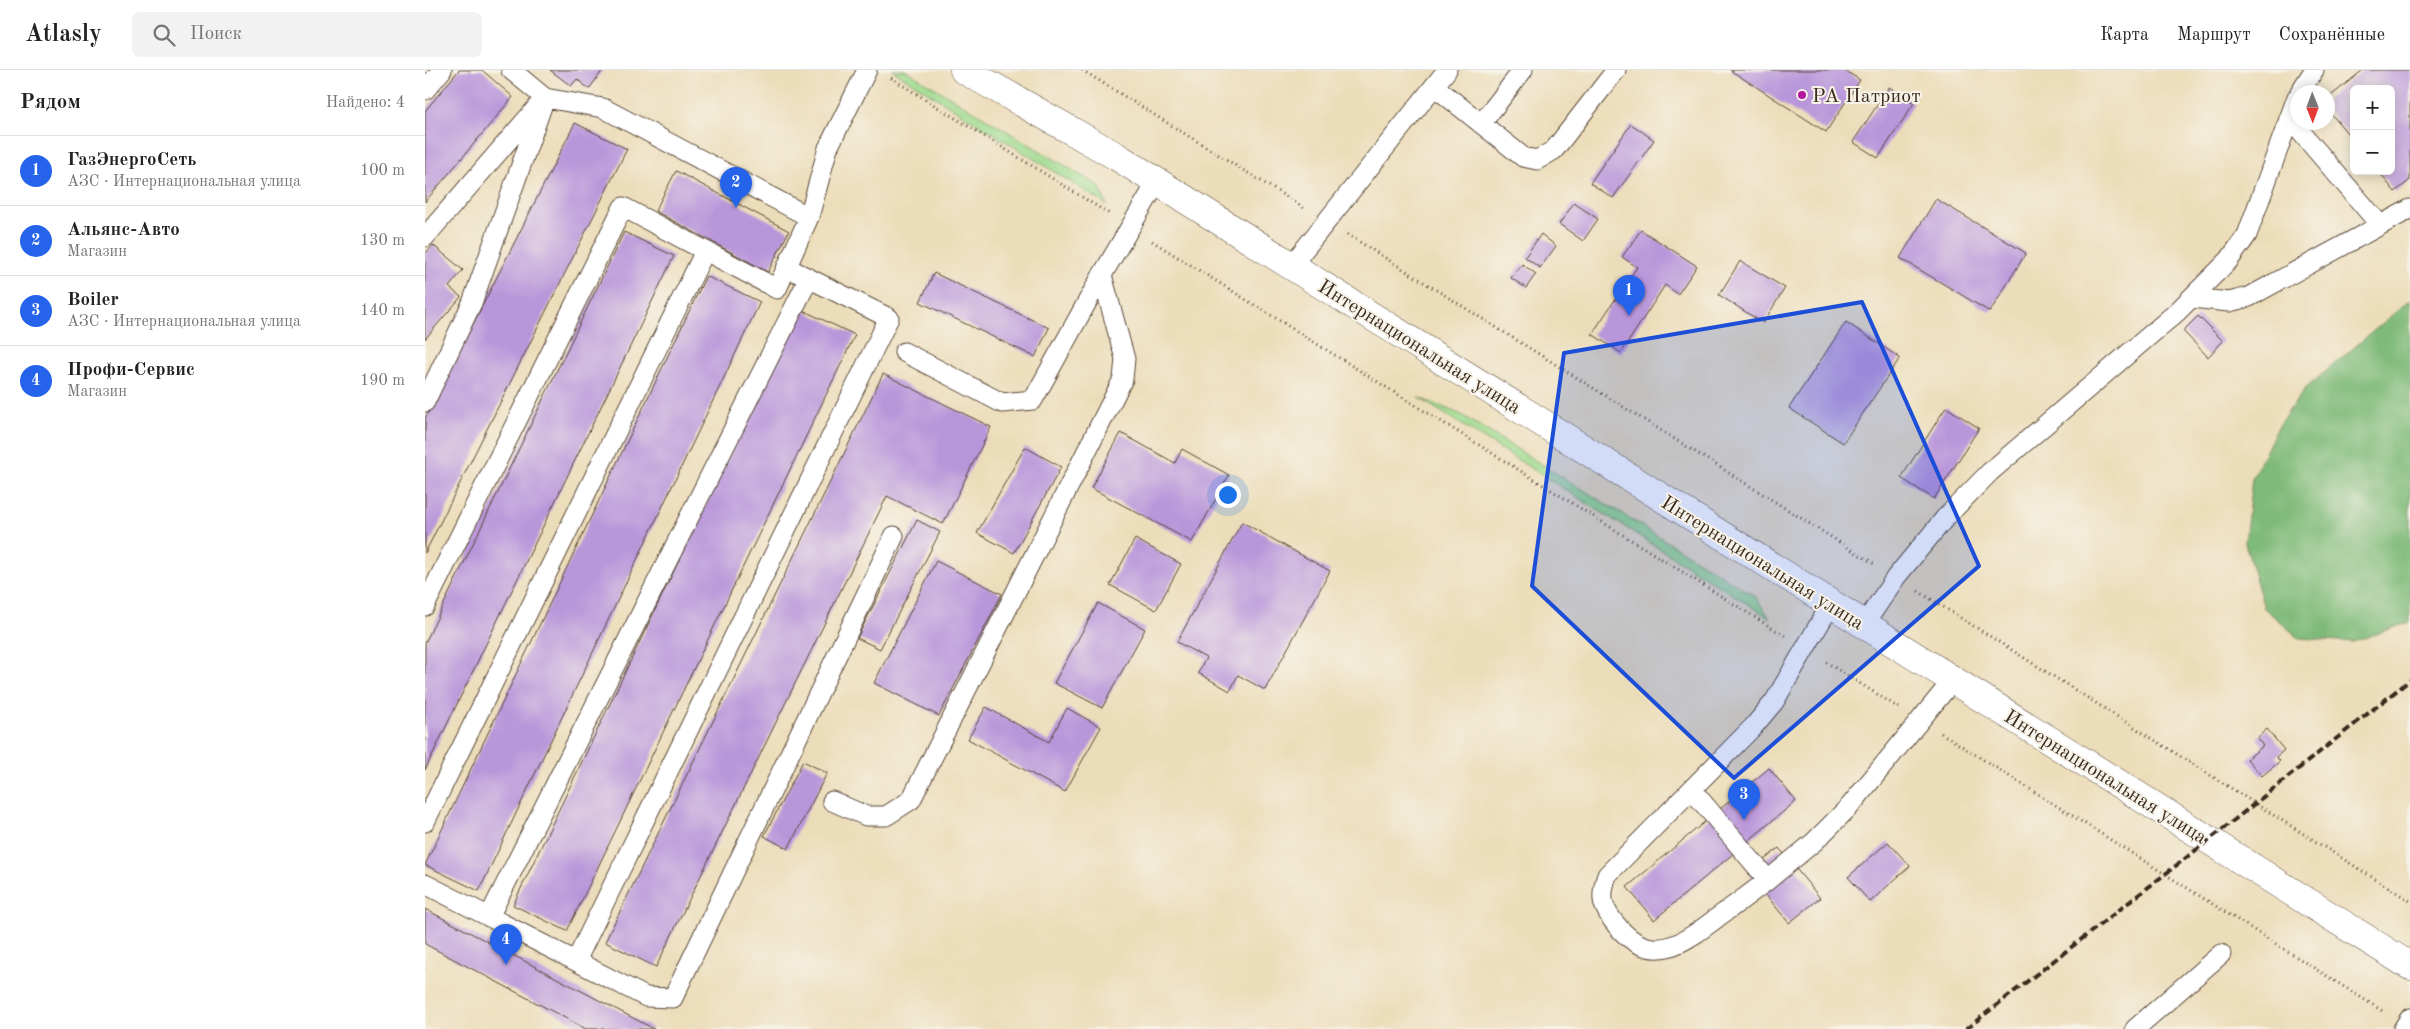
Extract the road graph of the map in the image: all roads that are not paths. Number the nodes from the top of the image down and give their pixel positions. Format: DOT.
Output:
graph roads {
  1 [pos="442,70"];
  2 [pos="511,70"];
  3 [pos="867,70"];
  4 [pos="964,70"];
  5 [pos="997,70"];
  6 [pos="1447,70"];
  7 [pos="1523,70"];
  8 [pos="1616,70"];
  9 [pos="2313,70"];
  10 [pos="2303,85"];
  11 [pos="1434,86"];
  12 [pos="425,90"];
  13 [pos="545,98"];
  14 [pos="2289,118"];
  15 [pos="1481,124"];
  16 [pos="1116,156"];
  17 [pos="1157,182"];
  18 [pos="2410,209"];
  19 [pos="809,217"];
  20 [pos="2380,225"];
  21 [pos="425,237"];
  22 [pos="705,250"];
  23 [pos="1291,266"];
  24 [pos="788,268"];
  25 [pos="1102,275"];
  26 [pos="809,278"];
  27 [pos="2192,298"];
  28 [pos="904,352"];
  29 [pos="425,402"];
  30 [pos="894,536"];
  31 [pos="1831,604"];
  32 [pos="425,606"];
  33 [pos="1864,625"];
  34 [pos="1953,680"];
  35 [pos="1692,790"];
  36 [pos="832,801"];
  37 [pos="425,822"];
  38 [pos="1767,880"];
  39 [pos="425,884"];
  40 [pos="489,917"];
  41 [pos="2221,954"];
  42 [pos="576,961"];
  43 [pos="2410,966"];
  44 [pos="2137,1029"];
  1 -- 12 [label="lane"];
  2 -- 13 [label="lane"];
  3 -- 19 [label="lane"];
  4 -- 16 [label="main road, Интернациональная улица"];
  5 -- 16 [label="main road, Интернациональная улица"];
  6 -- 11 [label="lane"];
  7 -- 15 [label="lane"];
  8 -- 15 [label="lane"];
  9 -- 10 [label="lane"];
  11 -- 15 [label="lane"];
  11 -- 23 [label="lane"];
  13 -- 19 [label="lane"];
  13 -- 21 [label="lane"];
  13 -- 29 [label="lane"];
  14 -- 20 [label="lane"];
  14 -- 27 [label="lane"];
  16 -- 17 [label="main road, Интернациональная улица"];
  17 -- 23 [label="main road, Интернациональная улица"];
  17 -- 25 [label="lane"];
  18 -- 20 [label="lane"];
  19 -- 24 [label="lane"];
  20 -- 27 [label="lane"];
  22 -- 24 [label="lane"];
  22 -- 32 [label="lane"];
  22 -- 37 [label="lane"];
  23 -- 31 [label="main road, Интернациональная улица"];
  24 -- 26 [label="lane"];
  25 -- 28 [label="lane"];
  25 -- 36 [label="lane"];
  26 -- 40 [label="lane"];
  26 -- 42 [label="lane"];
  27 -- 33 [label="lane"];
  30 -- 42 [label="lane"];
  31 -- 33 [label="main road, Интернациональная улица"];
  31 -- 35 [label="lane"];
  33 -- 34 [label="main road, Интернациональная улица"];
  34 -- 38 [label="lane"];
  34 -- 43 [label="main road, Интернациональная улица"];
  35 -- 38 [label="lane"];
  35 -- 38 [label="lane"];
  39 -- 40 [label="lane"];
  40 -- 42 [label="lane"];
  41 -- 44 [label="lane"];
}
